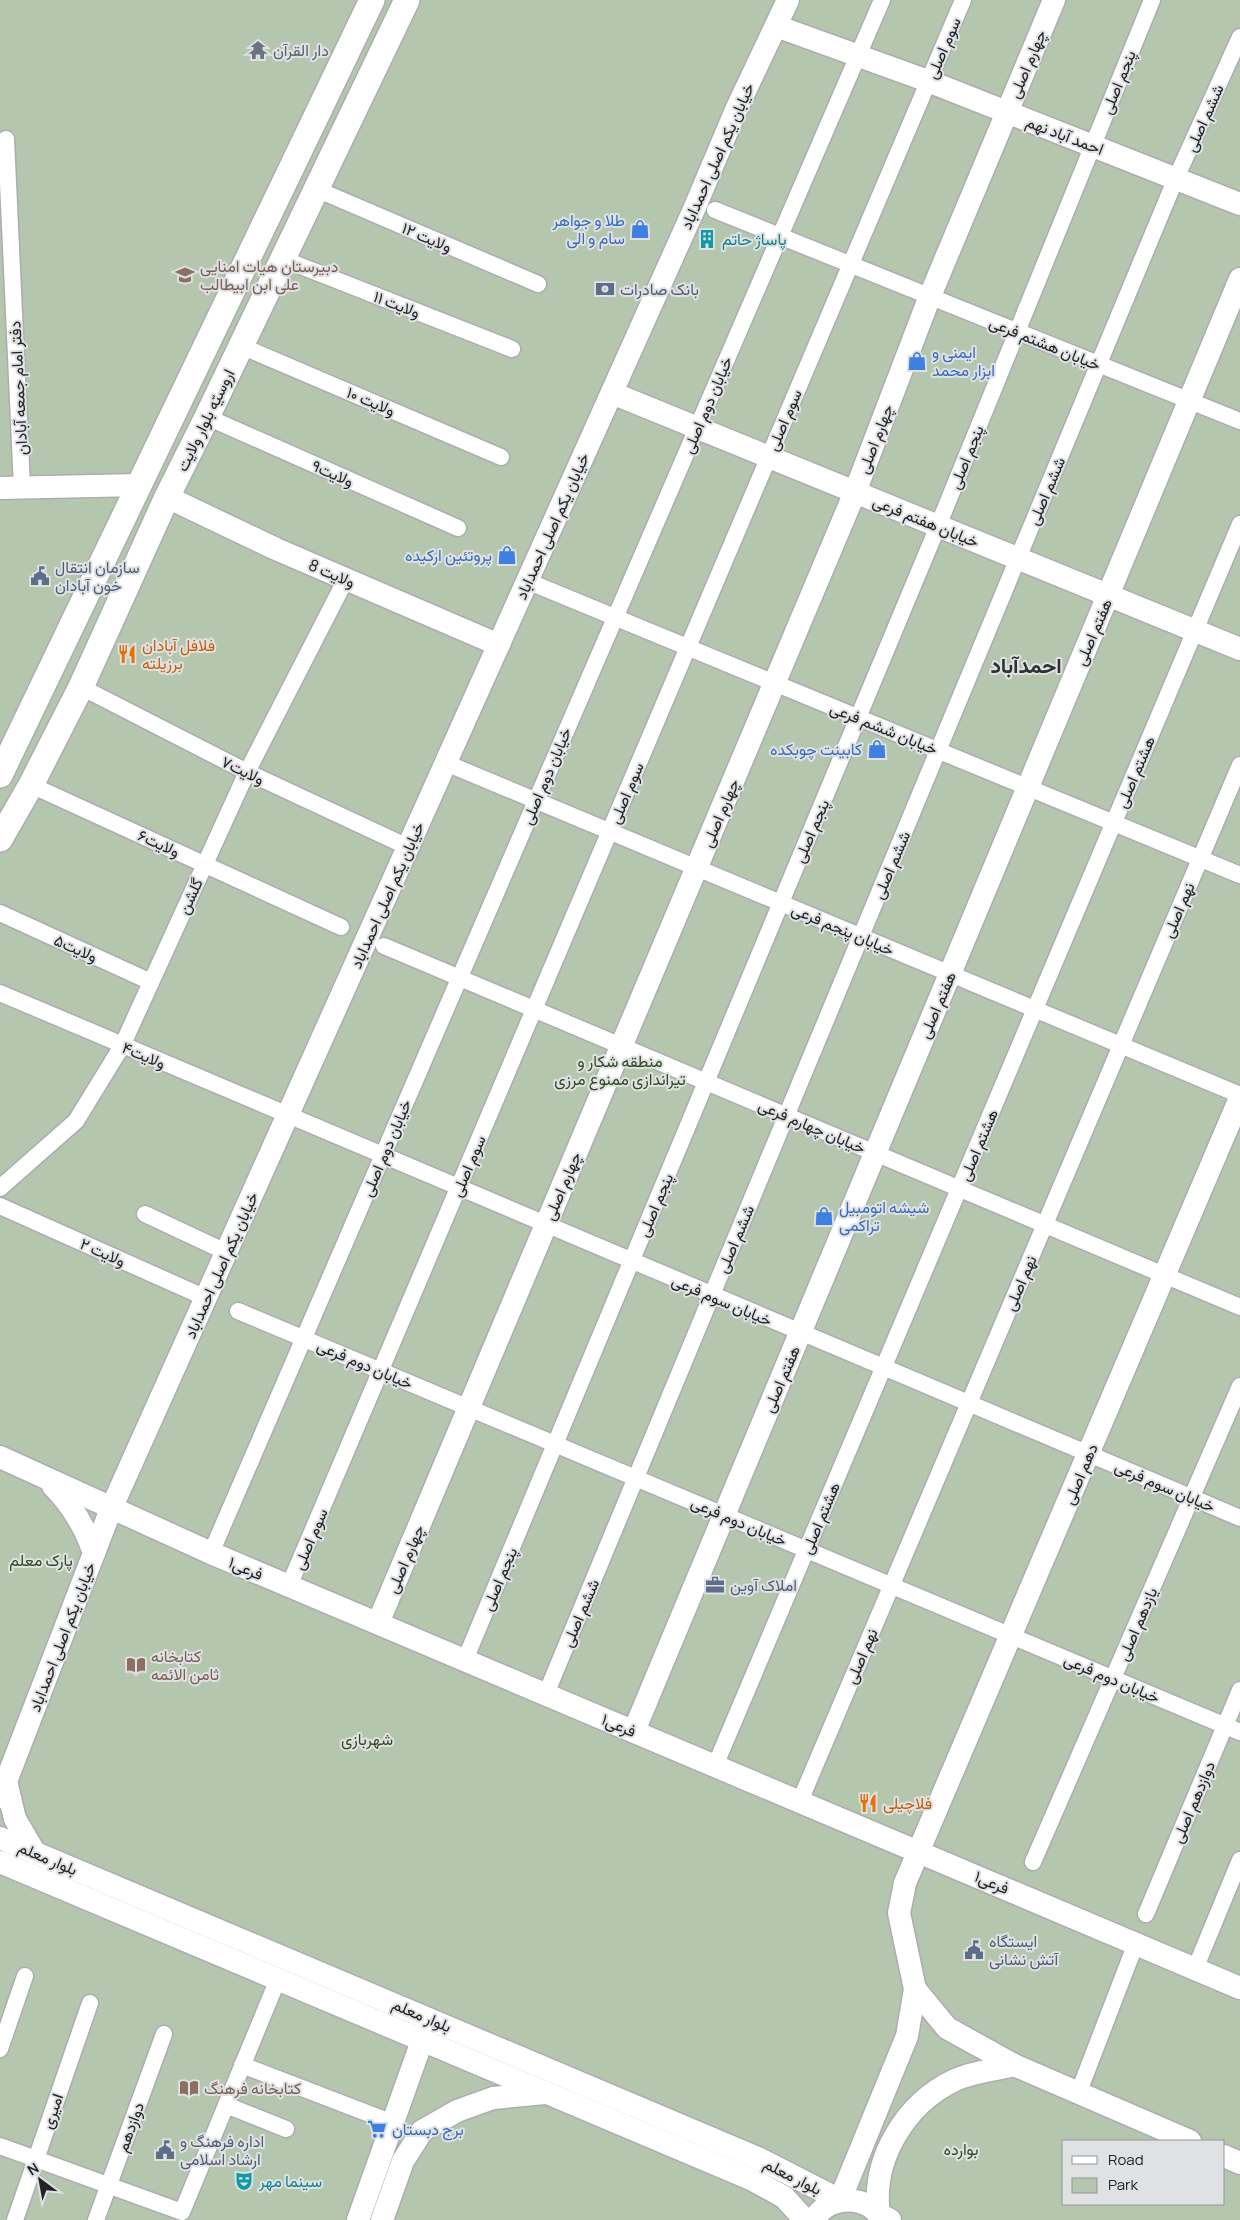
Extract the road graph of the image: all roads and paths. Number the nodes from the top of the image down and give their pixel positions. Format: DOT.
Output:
graph roads {
  1 [pos="372,0"];
  2 [pos="407,0"];
  3 [pos="788,0"];
  4 [pos="882,0"];
  5 [pos="963,0"];
  6 [pos="1054,0"];
  7 [pos="1152,0"];
  8 [pos="776,26"];
  9 [pos="1240,37"];
  10 [pos="858,56"];
  11 [pos="928,82"];
  12 [pos="1006,112"];
  13 [pos="6,139"];
  14 [pos="1092,146"];
  15 [pos="296,159"];
  16 [pos="1176,178"];
  17 [pos="319,183"];
  18 [pos="1240,204"];
  19 [pos="715,210"];
  20 [pos="269,214"];
  21 [pos="298,228"];
  22 [pos="780,236"];
  23 [pos="283,259"];
  24 [pos="851,264"];
  25 [pos="1240,279"];
  26 [pos="538,284"];
  27 [pos="930,296"];
  28 [pos="1016,331"];
  29 [pos="241,346"];
  30 [pos="512,348"];
  31 [pos="1099,364"];
  32 [pos="612,393"];
  33 [pos="1189,401"];
  34 [pos="207,417"];
  35 [pos="1240,421"];
  36 [pos="697,428"];
  37 [pos="501,457"];
  38 [pos="769,457"];
  39 [pos="140,485"];
  40 [pos="22,487"];
  41 [pos="0,488"];
  42 [pos="855,492"];
  43 [pos="167,496"];
  44 [pos="1240,524"];
  45 [pos="938,526"];
  46 [pos="458,528"];
  47 [pos="1018,559"];
  48 [pos="346,579"];
  49 [pos="527,581"];
  50 [pos="1109,596"];
  51 [pos="615,618"];
  52 [pos="1195,631"];
  53 [pos="499,645"];
  54 [pos="688,647"];
  55 [pos="1240,649"];
  56 [pos="774,683"];
  57 [pos="81,687"];
  58 [pos="858,717"];
  59 [pos="19,736"];
  60 [pos="47,750"];
  61 [pos="938,751"];
  62 [pos="446,763"];
  63 [pos="1240,765"];
  64 [pos="247,772"];
  65 [pos="1,773"];
  66 [pos="31,785"];
  67 [pos="1028,788"];
  68 [pos="536,800"];
  69 [pos="1114,823"];
  70 [pos="610,831"];
  71 [pos="0,839"];
  72 [pos="408,847"];
  73 [pos="1200,859"];
  74 [pos="205,864"];
  75 [pos="697,868"];
  76 [pos="1240,875"];
  77 [pos="781,903"];
  78 [pos="0,913"];
  79 [pos="341,926"];
  80 [pos="861,936"];
  81 [pos="384,946"];
  82 [pos="950,974"];
  83 [pos="460,977"];
  84 [pos="151,982"];
  85 [pos="0,993"];
  86 [pos="535,1008"];
  87 [pos="1035,1009"];
  88 [pos="622,1045"];
  89 [pos="1121,1045"];
  90 [pos="122,1046"];
  91 [pos="707,1081"];
  92 [pos="1240,1096"];
  93 [pos="787,1115"];
  94 [pos="288,1116"];
  95 [pos="876,1153"];
  96 [pos="382,1156"];
  97 [pos="0,1188"];
  98 [pos="458,1188"];
  99 [pos="960,1188"];
  100 [pos="0,1206"];
  101 [pos="145,1214"];
  102 [pos="1045,1224"];
  103 [pos="546,1225"];
  104 [pos="226,1252"];
  105 [pos="632,1261"];
  106 [pos="1164,1275"];
  107 [pos="712,1295"];
  108 [pos="206,1298"];
  109 [pos="1240,1307"];
  110 [pos="238,1311"];
  111 [pos="801,1333"];
  112 [pos="304,1338"];
  113 [pos="884,1368"];
  114 [pos="381,1371"];
  115 [pos="1240,1386"];
  116 [pos="968,1403"];
  117 [pos="469,1408"];
  118 [pos="555,1444"];
  119 [pos="1088,1454"];
  120 [pos="0,1457"];
  121 [pos="45,1478"];
  122 [pos="636,1478"];
  123 [pos="1192,1498"];
  124 [pos="111,1510"];
  125 [pos="724,1515"];
  126 [pos="1240,1518"];
  127 [pos="807,1550"];
  128 [pos="94,1553"];
  129 [pos="211,1553"];
  130 [pos="290,1586"];
  131 [pos="891,1586"];
  132 [pos="378,1623"];
  133 [pos="1011,1636"];
  134 [pos="465,1660"];
  135 [pos="1113,1678"];
  136 [pos="1240,1690"];
  137 [pos="546,1694"];
  138 [pos="1232,1729"];
  139 [pos="634,1731"];
  140 [pos="716,1766"];
  141 [pos="2,1788"];
  142 [pos="800,1801"];
  143 [pos="0,1838"];
  144 [pos="919,1851"];
  145 [pos="35,1853"];
  146 [pos="1240,1860"];
  147 [pos="0,1862"];
  148 [pos="1033,1862"];
  149 [pos="1146,1914"];
  150 [pos="1136,1943"];
  151 [pos="1195,1969"];
  152 [pos="25,1976"];
  153 [pos="278,1979"];
  154 [pos="1240,1988"];
  155 [pos="915,1989"];
  156 [pos="90,2003"];
  157 [pos="430,2019"];
  158 [pos="164,2034"];
  159 [pos="422,2040"];
  160 [pos="0,2049"];
  161 [pos="242,2065"];
  162 [pos="1014,2065"];
  163 [pos="547,2093"];
  164 [pos="1078,2094"];
  165 [pos="226,2104"];
  166 [pos="393,2123"];
  167 [pos="286,2129"];
  168 [pos="1188,2140"];
  169 [pos="0,2146"];
  170 [pos="1225,2156"];
  171 [pos="36,2159"];
  172 [pos="1240,2163"];
  173 [pos="108,2186"];
  174 [pos="840,2200"];
  175 [pos="884,2218"];
  176 [pos="15,2220"];
  177 [pos="96,2220"];
  178 [pos="358,2220"];
  179 [pos="382,2220"];
  180 [pos="805,2220"];
  181 [pos="814,2220"];
  1 -- 15 [label="main road, اروسیّه بلوار ولایت"];
  2 -- 17 [label="main road, اروسیّه بلوار ولایت"];
  3 -- 8 [label="street, خیابان یکم اصلی احمداباد"];
  4 -- 10 [label="street, خیابان دوم اصلی"];
  5 -- 11 [label="street, سوم اصلی"];
  6 -- 12 [label="street, چهارم اصلی"];
  7 -- 14 [label="street, پنجم اصلی"];
  8 -- 10 [label="street, احمد آباد نهم"];
  8 -- 32 [label="street, خیابان یکم اصلی احمداباد"];
  9 -- 16 [label="street, ششم اصلی"];
  10 -- 11 [label="street, احمد آباد نهم"];
  10 -- 22 [label="street, خیابان دوم اصلی"];
  11 -- 12 [label="street, احمد آباد نهم"];
  11 -- 24 [label="street, سوم اصلی"];
  12 -- 14 [label="street, احمد آباد نهم"];
  12 -- 27 [label="street, چهارم اصلی"];
  13 -- 40 [label="street, دفتر امام جمعه آبادان"];
  14 -- 16 [label="street, احمد آباد نهم"];
  14 -- 28 [label="street, پنجم اصلی"];
  15 -- 17 [label="main road"];
  15 -- 20 [label="main road, اروسیّه بلوار ولایت"];
  16 -- 18 [label="street, احمد آباد نهم"];
  16 -- 31 [label="street, ششم اصلی"];
  17 -- 21 [label="main road, اروسیّه بلوار ولایت"];
  17 -- 26 [label="street, ولایت ۱۲"];
  19 -- 22 [label="street, خیابان هشتم فرعی"];
  20 -- 21 [label="main road"];
  20 -- 39 [label="main road, اروسیّه بلوار ولایت"];
  21 -- 23 [label="main road, اروسیّه بلوار ولایت"];
  22 -- 24 [label="street, خیابان هشتم فرعی"];
  22 -- 36 [label="street, خیابان دوم اصلی"];
  23 -- 29 [label="main road, اروسیّه بلوار ولایت"];
  23 -- 30 [label="street, ولایت ۱۱"];
  24 -- 27 [label="street, خیابان هشتم فرعی"];
  24 -- 38 [label="street, سوم اصلی"];
  25 -- 33 [label="street, هفتم اصلی"];
  27 -- 28 [label="street, خیابان هشتم فرعی"];
  27 -- 42 [label="street, چهارم اصلی"];
  28 -- 31 [label="street, خیابان هشتم فرعی"];
  28 -- 45 [label="street, پنجم اصلی"];
  29 -- 34 [label="main road, اروسیّه بلوار ولایت"];
  29 -- 37 [label="street, ولایت ۱۰"];
  31 -- 33 [label="street, خیابان هشتم فرعی"];
  31 -- 47 [label="street, ششم اصلی"];
  32 -- 36 [label="street, خیابان هفتم فرعی"];
  32 -- 49 [label="street, خیابان یکم اصلی احمداباد"];
  33 -- 35 [label="street, خیابان هشتم فرعی"];
  33 -- 50 [label="street, هفتم اصلی"];
  34 -- 43 [label="main road, اروسیّه بلوار ولایت"];
  34 -- 46 [label="street, ولایت۹"];
  36 -- 38 [label="street, خیابان هفتم فرعی"];
  36 -- 51 [label="street, خیابان دوم اصلی"];
  38 -- 42 [label="street, خیابان هفتم فرعی"];
  38 -- 54 [label="street, سوم اصلی"];
  39 -- 40 [label="street"];
  39 -- 59 [label="main road, اروسیّه بلوار ولایت"];
  40 -- 41 [label="street"];
  42 -- 45 [label="street, خیابان هفتم فرعی"];
  42 -- 56 [label="street, چهارم اصلی"];
  43 -- 48 [label="street, ولایت 8"];
  43 -- 57 [label="main road, اروسیّه بلوار ولایت"];
  44 -- 52 [label="street, هشتم اصلی"];
  45 -- 47 [label="street, خیابان هفتم فرعی"];
  45 -- 58 [label="street, پنجم اصلی"];
  47 -- 50 [label="street, خیابان هفتم فرعی"];
  47 -- 61 [label="street, ششم اصلی"];
  48 -- 53 [label="street, ولایت 8"];
  48 -- 64 [label="street, گلشن"];
  49 -- 51 [label="street, خیابان ششم فرعی"];
  49 -- 53 [label="street, خیابان یکم اصلی احمداباد"];
  50 -- 52 [label="street, خیابان هفتم فرعی"];
  50 -- 67 [label="street, هفتم اصلی"];
  51 -- 54 [label="street, خیابان ششم فرعی"];
  51 -- 68 [label="street, خیابان دوم اصلی"];
  52 -- 55 [label="street, خیابان هفتم فرعی"];
  52 -- 69 [label="street, هشتم اصلی"];
  53 -- 62 [label="street, خیابان یکم اصلی احمداباد"];
  54 -- 56 [label="street, خیابان ششم فرعی"];
  54 -- 70 [label="street, سوم اصلی"];
  56 -- 58 [label="street, خیابان ششم فرعی"];
  56 -- 75 [label="street, چهارم اصلی"];
  57 -- 60 [label="main road, اروسیّه بلوار ولایت"];
  57 -- 64 [label="street, ولایت۷"];
  58 -- 61 [label="street, خیابان ششم فرعی"];
  58 -- 77 [label="street, پنجم اصلی"];
  59 -- 60 [label="main road"];
  59 -- 65 [label="main road, اروسیّه بلوار ولایت"];
  60 -- 66 [label="main road, اروسیّه بلوار ولایت"];
  61 -- 67 [label="street, خیابان ششم فرعی"];
  61 -- 80 [label="street, ششم اصلی"];
  62 -- 68 [label="street, خیابان پنجم فرعی"];
  62 -- 72 [label="street, خیابان یکم اصلی احمداباد"];
  63 -- 73 [label="street, نهم اصلی"];
  64 -- 72 [label="street, ولایت۷"];
  64 -- 74 [label="street, گلشن"];
  65 -- 66 [label="main road"];
  66 -- 71 [label="main road, اروسیّه بلوار ولایت"];
  66 -- 74 [label="street, ولایت۶"];
  67 -- 69 [label="street, خیابان ششم فرعی"];
  67 -- 82 [label="street, هفتم اصلی"];
  68 -- 70 [label="street, خیابان پنجم فرعی"];
  68 -- 83 [label="street, خیابان دوم اصلی"];
  69 -- 73 [label="street, خیابان ششم فرعی"];
  69 -- 87 [label="street, هشتم اصلی"];
  70 -- 75 [label="street, خیابان پنجم فرعی"];
  70 -- 86 [label="street, سوم اصلی"];
  72 -- 94 [label="street, خیابان یکم اصلی احمداباد"];
  73 -- 76 [label="street, خیابان ششم فرعی"];
  73 -- 89 [label="street, نهم اصلی"];
  74 -- 79 [label="street, ولایت۶"];
  74 -- 84 [label="street, گلشن"];
  75 -- 77 [label="street, خیابان پنجم فرعی"];
  75 -- 88 [label="street, چهارم اصلی"];
  77 -- 80 [label="street, خیابان پنجم فرعی"];
  77 -- 91 [label="street, پنجم اصلی"];
  78 -- 84 [label="street, ولایت۵"];
  80 -- 82 [label="street, خیابان پنجم فرعی"];
  80 -- 93 [label="street, ششم اصلی"];
  81 -- 83 [label="street, خیابان چهارم فرعی"];
  82 -- 87 [label="street, خیابان پنجم فرعی"];
  82 -- 95 [label="street, هفتم اصلی"];
  83 -- 86 [label="street, خیابان چهارم فرعی"];
  83 -- 96 [label="street, خیابان دوم اصلی"];
  84 -- 90 [label="street, گلشن"];
  85 -- 90 [label="street, ولایت۴"];
  86 -- 88 [label="street, خیابان چهارم فرعی"];
  86 -- 98 [label="street, سوم اصلی"];
  87 -- 89 [label="street, خیابان پنجم فرعی"];
  87 -- 99 [label="street, هشتم اصلی"];
  88 -- 91 [label="street, خیابان چهارم فرعی"];
  88 -- 103 [label="street, چهارم اصلی"];
  89 -- 92 [label="street, خیابان پنجم فرعی"];
  89 -- 102 [label="street, نهم اصلی"];
  90 -- 94 [label="street, ولایت۴"];
  90 -- 97 [label="street, گلشن"];
  91 -- 93 [label="street, خیابان چهارم فرعی"];
  91 -- 105 [label="street, پنجم اصلی"];
  92 -- 106 [label="street, دهم اصلی"];
  93 -- 95 [label="street, خیابان چهارم فرعی"];
  93 -- 107 [label="street, ششم اصلی"];
  94 -- 96 [label="street, خیابان سوم فرعی"];
  94 -- 104 [label="street, خیابان یکم اصلی احمداباد"];
  95 -- 99 [label="street, خیابان چهارم فرعی"];
  95 -- 111 [label="street, هفتم اصلی"];
  96 -- 98 [label="street, خیابان سوم فرعی"];
  96 -- 112 [label="street, خیابان دوم اصلی"];
  98 -- 103 [label="street, خیابان سوم فرعی"];
  98 -- 114 [label="street, سوم اصلی"];
  99 -- 102 [label="street, خیابان چهارم فرعی"];
  99 -- 113 [label="street, هشتم اصلی"];
  100 -- 108 [label="street, ولایت ۲"];
  101 -- 104 [label="street"];
  102 -- 106 [label="street, خیابان چهارم فرعی"];
  102 -- 116 [label="street, نهم اصلی"];
  103 -- 105 [label="street, خیابان سوم فرعی"];
  103 -- 117 [label="street, چهارم اصلی"];
  104 -- 108 [label="street, خیابان یکم اصلی احمداباد"];
  105 -- 107 [label="street, خیابان سوم فرعی"];
  105 -- 118 [label="street, پنجم اصلی"];
  106 -- 109 [label="street, خیابان چهارم فرعی"];
  106 -- 119 [label="street, دهم اصلی"];
  107 -- 111 [label="street, خیابان سوم فرعی"];
  107 -- 122 [label="street, ششم اصلی"];
  108 -- 124 [label="street, خیابان یکم اصلی احمداباد"];
  110 -- 112 [label="street, خیابان دوم فرعی"];
  111 -- 113 [label="street, خیابان سوم فرعی"];
  111 -- 125 [label="street, هفتم اصلی"];
  112 -- 114 [label="street, خیابان دوم فرعی"];
  112 -- 129 [label="street, خیابان دوم اصلی"];
  113 -- 116 [label="street, خیابان سوم فرعی"];
  113 -- 127 [label="street, هشتم اصلی"];
  114 -- 117 [label="street, خیابان دوم فرعی"];
  114 -- 130 [label="street, سوم اصلی"];
  115 -- 123 [label="street, یازدهم اصلی"];
  116 -- 119 [label="street, خیابان سوم فرعی"];
  116 -- 131 [label="street, نهم اصلی"];
  117 -- 118 [label="street, خیابان دوم فرعی"];
  117 -- 132 [label="street, چهارم اصلی"];
  118 -- 122 [label="street, خیابان دوم فرعی"];
  118 -- 134 [label="street, پنجم اصلی"];
  119 -- 123 [label="street, خیابان سوم فرعی"];
  119 -- 133 [label="street, دهم اصلی"];
  120 -- 121 [label="street, فرعی۱"];
  121 -- 124 [label="street, فرعی۱"];
  121 -- 128 [label="street"];
  122 -- 125 [label="street, خیابان دوم فرعی"];
  122 -- 137 [label="street, ششم اصلی"];
  123 -- 126 [label="street, خیابان سوم فرعی"];
  123 -- 135 [label="street, یازدهم اصلی"];
  124 -- 128 [label="street, خیابان یکم اصلی احمداباد"];
  124 -- 129 [label="street, فرعی۱"];
  125 -- 127 [label="street, خیابان دوم فرعی"];
  125 -- 139 [label="street, هفتم اصلی"];
  127 -- 131 [label="street, خیابان دوم فرعی"];
  127 -- 140 [label="street, هشتم اصلی"];
  128 -- 141 [label="street, خیابان یکم اصلی احمداباد"];
  129 -- 130 [label="street, فرعی۱"];
  130 -- 132 [label="street, فرعی۱"];
  131 -- 133 [label="street, خیابان دوم فرعی"];
  131 -- 142 [label="street, نهم اصلی"];
  132 -- 134 [label="street, فرعی۱"];
  133 -- 135 [label="street, خیابان دوم فرعی"];
  133 -- 144 [label="street, دهم اصلی"];
  134 -- 137 [label="street, فرعی۱"];
  135 -- 138 [label="street, خیابان دوم فرعی"];
  135 -- 148 [label="street, یازدهم اصلی"];
  136 -- 138 [label="street, دوازدهم اصلی"];
  137 -- 139 [label="street, فرعی۱"];
  138 -- 149 [label="street, دوازدهم اصلی"];
  139 -- 140 [label="street, فرعی۱"];
  140 -- 142 [label="street, فرعی۱"];
  141 -- 145 [label="street"];
  142 -- 144 [label="street, فرعی۱"];
  143 -- 145 [label="street, بلوار معلم"];
  144 -- 150 [label="street, فرعی۱"];
  144 -- 155 [label="street, دهم اصلی"];
  145 -- 157 [label="street, بلوار معلم"];
  146 -- 151 [label="street"];
  147 -- 153 [label="street, بلوار معلم"];
  150 -- 151 [label="street, فرعی۱"];
  150 -- 164 [label="street"];
  151 -- 154 [label="street, فرعی۱"];
  152 -- 160 [label="street"];
  153 -- 159 [label="street, بلوار معلم"];
  153 -- 161 [label="street"];
  155 -- 162 [label="street"];
  155 -- 174 [label="street"];
  156 -- 171 [label="street, امیری"];
  157 -- 159 [label="street"];
  157 -- 174 [label="street, بلوار معلم"];
  158 -- 173 [label="street, دوازدهم"];
  159 -- 163 [label="street, بلوار معلم"];
  159 -- 166 [label="street"];
  161 -- 165 [label="street"];
  161 -- 166 [label="street"];
  162 -- 164 [label="street"];
  162 -- 175 [label="street"];
  163 -- 179 [label="street"];
  163 -- 180 [label="street, بلوار معلم"];
  164 -- 168 [label="street"];
  165 -- 167 [label="street"];
  165 -- 173 [label="street"];
  166 -- 178 [label="street"];
  169 -- 171 [label="street"];
  170 -- 172 [label="street"];
  171 -- 173 [label="street"];
  171 -- 176 [label="street, امیری"];
  173 -- 177 [label="street, دوازدهم"];
  174 -- 175 [label="street, بلوار معلم"];
  174 -- 181 [label="street"];
}
